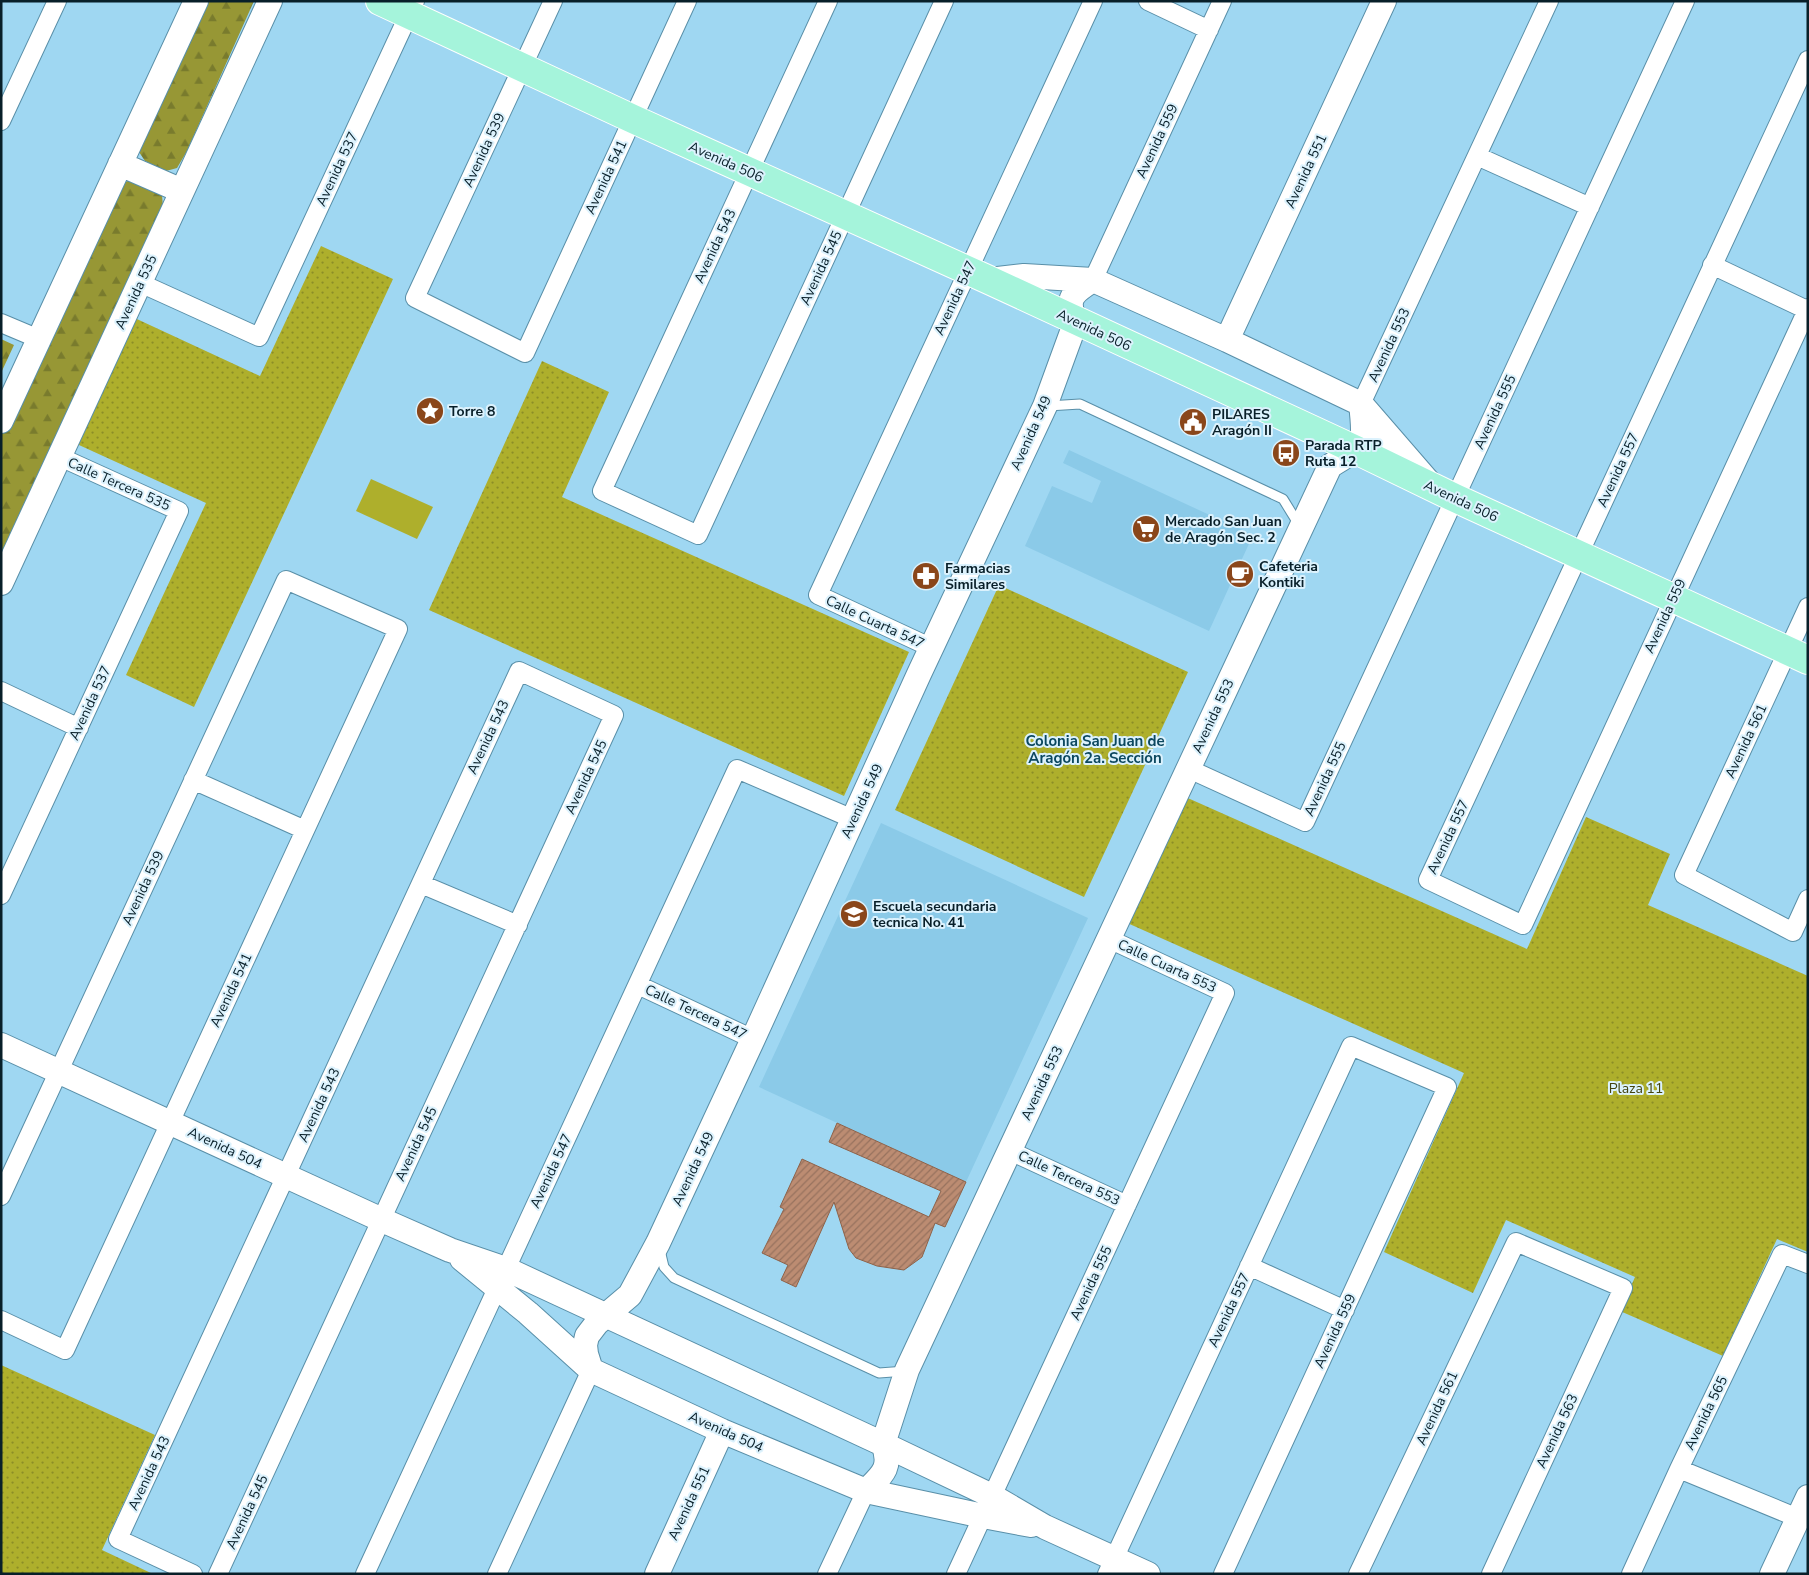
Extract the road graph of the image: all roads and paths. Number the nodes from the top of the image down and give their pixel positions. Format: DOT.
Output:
graph roads {
  1 [pos="56,1"];
  2 [pos="196,1"];
  3 [pos="270,1"];
  4 [pos="380,1"];
  5 [pos="552,1"];
  6 [pos="688,1"];
  7 [pos="828,1"];
  8 [pos="944,1"];
  9 [pos="1093,1"];
  10 [pos="1148,1"];
  11 [pos="1222,1"];
  12 [pos="1384,1"];
  13 [pos="1549,1"];
  14 [pos="1685,1"];
  15 [pos="411,8"];
  16 [pos="1209,30"];
  17 [pos="1808,60"];
  18 [pos="522,66"];
  19 [pos="633,120"];
  20 [pos="1,121"];
  21 [pos="1477,156"];
  22 [pos="120,164"];
  23 [pos="749,172"];
  24 [pos="182,191"];
  25 [pos="1590,207"];
  26 [pos="845,216"];
  27 [pos="1712,265"];
  28 [pos="978,276"];
  29 [pos="1093,280"];
  30 [pos="140,283"];
  31 [pos="1807,309"];
  32 [pos="1076,321"];
  33 [pos="1,323"];
  34 [pos="39,339"];
  35 [pos="1227,340"];
  36 [pos="525,353"];
  37 [pos="1361,404"];
  38 [pos="1045,406"];
  39 [pos="1,421"];
  40 [pos="1356,450"];
  41 [pos="60,457"];
  42 [pos="1445,493"];
  43 [pos="179,511"];
  44 [pos="1301,528"];
  45 [pos="698,535"];
  46 [pos="1578,555"];
  47 [pos="1,583"];
  48 [pos="818,595"];
  49 [pos="1674,598"];
  50 [pos="1808,607"];
  51 [pos="398,629"];
  52 [pos="932,648"];
  53 [pos="1798,656"];
  54 [pos="1,691"];
  55 [pos="614,715"];
  56 [pos="79,728"];
  57 [pos="1189,769"];
  58 [pos="193,780"];
  59 [pos="853,819"];
  60 [pos="305,830"];
  61 [pos="421,884"];
  62 [pos="1,895"];
  63 [pos="1808,899"];
  64 [pos="518,925"];
  65 [pos="1523,925"];
  66 [pos="1109,939"];
  67 [pos="638,985"];
  68 [pos="1225,993"];
  69 [pos="753,1039"];
  70 [pos="1,1045"];
  71 [pos="59,1071"];
  72 [pos="1447,1087"];
  73 [pos="170,1122"];
  74 [pos="1010,1151"];
  75 [pos="286,1176"];
  76 [pos="1,1196"];
  77 [pos="1127,1205"];
  78 [pos="382,1220"];
  79 [pos="658,1243"];
  80 [pos="1808,1264"];
  81 [pos="1249,1266"];
  82 [pos="501,1279"];
  83 [pos="1623,1288"];
  84 [pos="1345,1310"];
  85 [pos="605,1316"];
  86 [pos="1,1320"];
  87 [pos="591,1370"];
  88 [pos="907,1370"];
  89 [pos="722,1431"];
  90 [pos="884,1444"];
  91 [pos="1679,1469"];
  92 [pos="866,1491"];
  93 [pos="1808,1497"];
  94 [pos="988,1506"];
  95 [pos="1798,1518"];
  96 [pos="1110,1566"];
  97 [pos="193,1574"];
  98 [pos="218,1574"];
  99 [pos="365,1574"];
  100 [pos="497,1574"];
  101 [pos="657,1574"];
  102 [pos="827,1574"];
  103 [pos="956,1574"];
  104 [pos="1148,1574"];
  105 [pos="1223,1574"];
  106 [pos="1358,1574"];
  107 [pos="1492,1574"];
  108 [pos="1631,1574"];
  109 [pos="1772,1574"];
  1 -- 20 [label="street"];
  2 -- 22 [label="street"];
  3 -- 24 [label="street, Avenida 535"];
  4 -- 15 [label="main road, Avenida 506"];
  5 -- 18 [label="street, Avenida 539"];
  6 -- 19 [label="street, Avenida 541"];
  7 -- 23 [label="street, Avenida 543"];
  8 -- 26 [label="street, Avenida 545"];
  9 -- 28 [label="street, Avenida 547"];
  10 -- 16 [label="street"];
  11 -- 16 [label="street, Avenida 559"];
  12 -- 35 [label="street, Avenida 551"];
  13 -- 21 [label="street, Avenida 553"];
  14 -- 25 [label="street, Avenida 555"];
  15 -- 18 [label="main road, Avenida 506"];
  15 -- 30 [label="street, Avenida 537"];
  16 -- 29 [label="street, Avenida 559"];
  17 -- 27 [label="street, Avenida 557"];
  18 -- 19 [label="main road, Avenida 506"];
  18 -- 36 [label="street, Avenida 539"];
  19 -- 23 [label="main road, Avenida 506"];
  19 -- 36 [label="street, Avenida 541"];
  21 -- 25 [label="street"];
  21 -- 37 [label="street, Avenida 553"];
  22 -- 24 [label="street"];
  22 -- 34 [label="street"];
  23 -- 26 [label="main road, Avenida 506"];
  23 -- 45 [label="street, Avenida 543"];
  24 -- 30 [label="street, Avenida 535"];
  25 -- 42 [label="street, Avenida 555"];
  26 -- 28 [label="main road, Avenida 506"];
  26 -- 45 [label="street, Avenida 545"];
  27 -- 31 [label="street"];
  27 -- 46 [label="street, Avenida 557"];
  28 -- 29 [label="street"];
  28 -- 32 [label="main road, Avenida 506"];
  28 -- 48 [label="street, Avenida 547"];
  29 -- 32 [label="street"];
  29 -- 35 [label="street"];
  30 -- 41 [label="street, Avenida 535"];
  31 -- 49 [label="street, Avenida 559"];
  32 -- 38 [label="street, Avenida 549"];
  32 -- 40 [label="main road, Avenida 506"];
  33 -- 34 [label="street"];
  34 -- 39 [label="street"];
  35 -- 37 [label="street"];
  37 -- 40 [label="street"];
  37 -- 42 [label="street"];
  38 -- 44 [label="lane"];
  38 -- 52 [label="street, Avenida 549"];
  40 -- 42 [label="main road, Avenida 506"];
  40 -- 44 [label="street, Avenida 553"];
  41 -- 43 [label="street, Calle Tercera 535"];
  41 -- 47 [label="street, Avenida 535"];
  42 -- 46 [label="main road, Avenida 506"];
  42 -- 57 [label="street, Avenida 555"];
  43 -- 56 [label="street, Avenida 537"];
  44 -- 57 [label="street, Avenida 553"];
  46 -- 49 [label="main road, Avenida 506"];
  46 -- 65 [label="street, Avenida 557"];
  48 -- 52 [label="street, Calle Cuarta 547"];
  49 -- 53 [label="main road, Avenida 506"];
  49 -- 65 [label="street, Avenida 559"];
  50 -- 53 [label="street, Avenida 561"];
  51 -- 58 [label="street, Avenida 539"];
  51 -- 60 [label="street, Avenida 541"];
  52 -- 59 [label="street, Avenida 549"];
  53 -- 63 [label="street, Avenida 561"];
  54 -- 56 [label="street"];
  55 -- 61 [label="street, Avenida 543"];
  55 -- 64 [label="street, Avenida 545"];
  56 -- 62 [label="street, Avenida 537"];
  57 -- 66 [label="street, Avenida 553"];
  58 -- 60 [label="street"];
  58 -- 71 [label="street, Avenida 539"];
  59 -- 67 [label="street, Avenida 547"];
  59 -- 69 [label="street, Avenida 549"];
  60 -- 73 [label="street, Avenida 541"];
  61 -- 64 [label="street"];
  61 -- 75 [label="street, Avenida 543"];
  64 -- 78 [label="street, Avenida 545"];
  66 -- 68 [label="street, Calle Cuarta 553"];
  66 -- 74 [label="street, Avenida 553"];
  67 -- 69 [label="street, Calle Tercera 547"];
  67 -- 82 [label="street, Avenida 547"];
  68 -- 77 [label="street, Avenida 555"];
  69 -- 79 [label="street, Avenida 549"];
  70 -- 71 [label="street, Avenida 504"];
  71 -- 73 [label="street, Avenida 504"];
  71 -- 76 [label="street, Avenida 539"];
  72 -- 81 [label="street, Avenida 557"];
  72 -- 84 [label="street, Avenida 559"];
  73 -- 75 [label="street, Avenida 504"];
  73 -- 86 [label="street, Avenida 541"];
  74 -- 77 [label="street, Calle Tercera 553"];
  74 -- 88 [label="street, Avenida 553"];
  75 -- 78 [label="street, Avenida 504"];
  75 -- 97 [label="street, Avenida 543"];
  77 -- 94 [label="street, Avenida 555"];
  78 -- 82 [label="street, Avenida 504"];
  78 -- 98 [label="street, Avenida 545"];
  79 -- 85 [label="street, Avenida 549"];
  79 -- 88 [label="lane"];
  80 -- 91 [label="street, Avenida 565"];
  81 -- 84 [label="street"];
  81 -- 96 [label="street, Avenida 557"];
  82 -- 85 [label="street, Avenida 504"];
  82 -- 87 [label="street, Avenida 504"];
  82 -- 99 [label="street, Avenida 547"];
  83 -- 106 [label="street, Avenida 561"];
  83 -- 107 [label="street, Avenida 563"];
  84 -- 105 [label="street, Avenida 559"];
  85 -- 87 [label="street, Avenida 549"];
  85 -- 90 [label="street, Avenida 504"];
  87 -- 89 [label="street, Avenida 504"];
  87 -- 100 [label="street"];
  88 -- 90 [label="street, Avenida 553"];
  89 -- 92 [label="street, Avenida 504"];
  89 -- 101 [label="street, Avenida 551"];
  90 -- 92 [label="street"];
  90 -- 94 [label="street, Avenida 504"];
  91 -- 95 [label="street"];
  91 -- 108 [label="street, Avenida 565"];
  92 -- 94 [label="street, Avenida 504"];
  92 -- 102 [label="street"];
  93 -- 95 [label="street"];
  94 -- 96 [label="street, Avenida 504"];
  94 -- 103 [label="street, Avenida 555"];
  95 -- 109 [label="street"];
  96 -- 104 [label="street, Avenida 504"];
}
